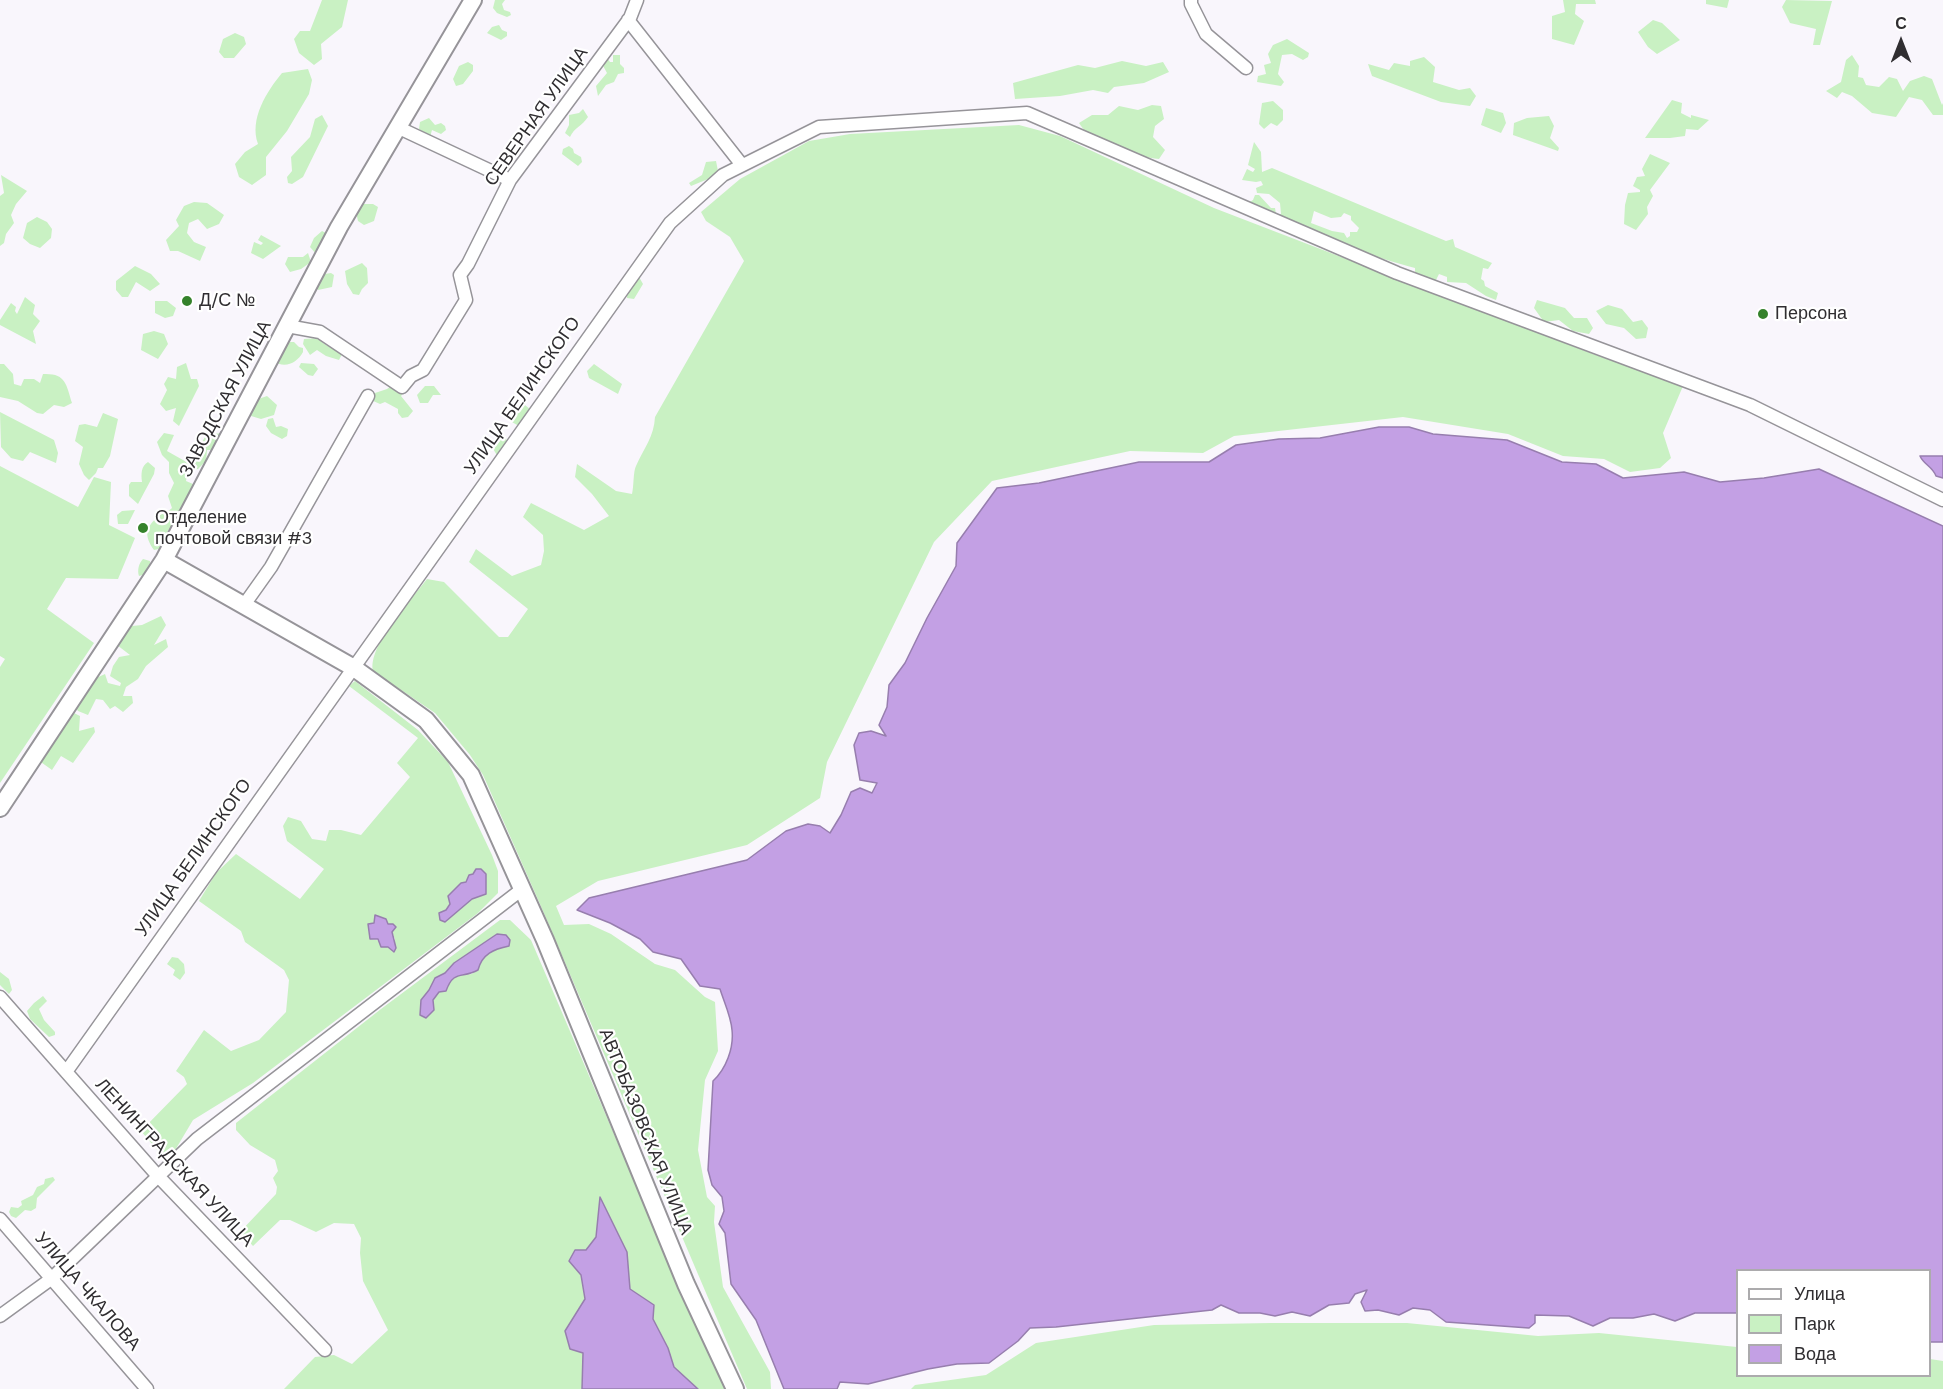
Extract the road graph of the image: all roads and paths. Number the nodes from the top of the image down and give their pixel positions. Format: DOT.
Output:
graph roads {
  1 [pos="473,0"];
  2 [pos="637,0"];
  3 [pos="1191,0"];
  4 [pos="628,20"];
  5 [pos="1246,68"];
  6 [pos="397,127"];
  7 [pos="742,165"];
  8 [pos="510,180"];
  9 [pos="287,326"];
  10 [pos="368,396"];
  11 [pos="1943,500"];
  12 [pos="164,560"];
  13 [pos="244,605"];
  14 [pos="354,668"];
  15 [pos="0,808"];
  16 [pos="521,890"];
  17 [pos="0,997"];
  18 [pos="66,1072"];
  19 [pos="157,1175"];
  20 [pos="0,1219"];
  21 [pos="51,1279"];
  22 [pos="0,1316"];
  23 [pos="325,1350"];
  24 [pos="147,1389"];
  25 [pos="735,1389"];
  1 -- 6 [label="street, ЗАВОДСКАЯ УЛИЦА"];
  2 -- 4 [label="street, СЕВЕРНАЯ УЛИЦА"];
  3 -- 5 [label="street"];
  4 -- 7 [label="street"];
  4 -- 8 [label="street, СЕВЕРНАЯ УЛИЦА"];
  6 -- 8 [label="street"];
  6 -- 9 [label="street, ЗАВОДСКАЯ УЛИЦА"];
  7 -- 11 [label="street, УЛИЦА БЕЛИНСКОГО"];
  7 -- 14 [label="street, УЛИЦА БЕЛИНСКОГО"];
  8 -- 9 [label="street, СЕВЕРНАЯ УЛИЦА"];
  9 -- 12 [label="street, ЗАВОДСКАЯ УЛИЦА"];
  10 -- 13 [label="street"];
  12 -- 13 [label="street"];
  12 -- 15 [label="street, ЗАВОДСКАЯ УЛИЦА"];
  13 -- 14 [label="street"];
  14 -- 16 [label="street"];
  14 -- 18 [label="street, УЛИЦА БЕЛИНСКОГО"];
  16 -- 19 [label="street"];
  16 -- 25 [label="street, АВТОБАЗОВСКАЯ УЛИЦА"];
  17 -- 18 [label="street, ЛЕНИНГРАДСКАЯ УЛИЦА"];
  18 -- 19 [label="street, ЛЕНИНГРАДСКАЯ УЛИЦА"];
  19 -- 21 [label="street"];
  19 -- 23 [label="street, ЛЕНИНГРАДСКАЯ УЛИЦА"];
  20 -- 21 [label="street, УЛИЦА ЧКАЛОВА"];
  21 -- 22 [label="street"];
  21 -- 24 [label="street, УЛИЦА ЧКАЛОВА"];
}
